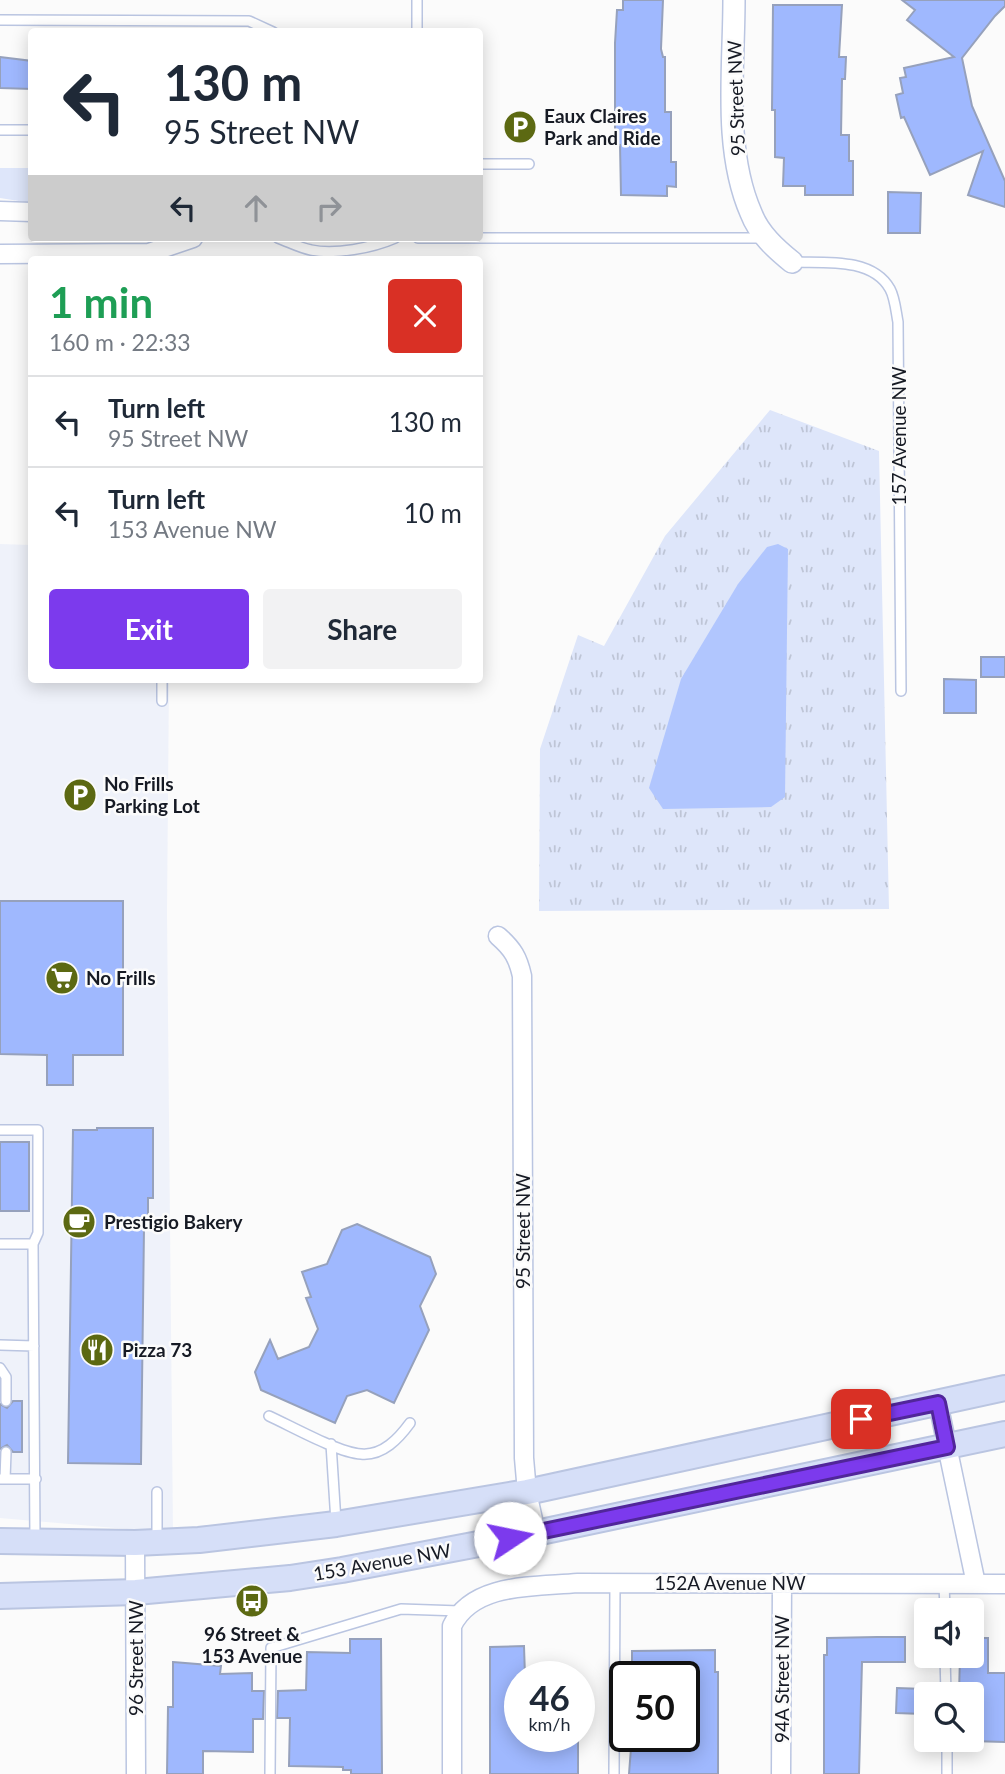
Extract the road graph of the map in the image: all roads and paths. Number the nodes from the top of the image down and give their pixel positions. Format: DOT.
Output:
graph roads {
  1 [pos="417,0"];
  2 [pos="734,0"];
  3 [pos="0,20"];
  4 [pos="264,28"];
  5 [pos="417,28"];
  6 [pos="0,130"];
  7 [pos="28,130"];
  8 [pos="483,164"];
  9 [pos="529,164"];
  10 [pos="0,211"];
  11 [pos="28,212"];
  12 [pos="766,237"];
  13 [pos="483,238"];
  14 [pos="181,242"];
  15 [pos="289,242"];
  16 [pos="385,242"];
  17 [pos="0,254"];
  18 [pos="140,256"];
  19 [pos="792,262"];
  20 [pos="162,683"];
  21 [pos="901,691"];
  22 [pos="162,701"];
  23 [pos="498,936"];
  24 [pos="0,1130"];
  25 [pos="0,1244"];
  26 [pos="33,1244"];
  27 [pos="0,1345"];
  28 [pos="34,1346"];
  29 [pos="0,1368"];
  30 [pos="3,1378"];
  31 [pos="1005,1388"];
  32 [pos="6,1401"];
  33 [pos="938,1403"];
  34 [pos="269,1416"];
  35 [pos="410,1423"];
  36 [pos="1005,1434"];
  37 [pos="331,1444"];
  38 [pos="947,1447"];
  39 [pos="6,1452"];
  40 [pos="3,1479"];
  41 [pos="36,1479"];
  42 [pos="157,1492"];
  43 [pos="527,1492"];
  44 [pos="336,1524"];
  45 [pos="536,1533"];
  46 [pos="0,1541"];
  47 [pos="35,1542"];
  48 [pos="146,1542"];
  49 [pos="615,1583"];
  50 [pos="782,1583"];
  51 [pos="944,1584"];
  52 [pos="976,1584"];
  53 [pos="1005,1584"];
  54 [pos="136,1592"];
  55 [pos="0,1596"];
  56 [pos="945,1598"];
  57 [pos="460,1611"];
  58 [pos="947,1752"];
  59 [pos="135,1774"];
  60 [pos="270,1774"];
  61 [pos="453,1774"];
  62 [pos="614,1774"];
  63 [pos="781,1774"];
  64 [pos="947,1774"];
  1 -- 5 [label="lane"];
  2 -- 12 [label="street, 95 Street NW"];
  3 -- 4 [label="lane"];
  6 -- 7 [label="lane"];
  8 -- 9 [label="lane"];
  10 -- 11 [label="street"];
  12 -- 13 [label="lane"];
  12 -- 19 [label="street, 95 Street NW"];
  14 -- 18 [label="street"];
  15 -- 16 [label="lane"];
  17 -- 18 [label="street"];
  19 -- 21 [label="lane, 157 Avenue NW"];
  20 -- 22 [label="lane"];
  23 -- 43 [label="street, 95 Street NW"];
  24 -- 26 [label="lane"];
  25 -- 26 [label="lane"];
  26 -- 28 [label="lane"];
  27 -- 28 [label="lane"];
  28 -- 41 [label="lane"];
  29 -- 30 [label="lane"];
  30 -- 32 [label="lane"];
  31 -- 33 [label="main road"];
  33 -- 38 [label="street"];
  33 -- 43 [label="main road"];
  34 -- 37 [label="lane"];
  35 -- 37 [label="lane"];
  36 -- 38 [label="main road, 153 Avenue NW"];
  37 -- 44 [label="lane"];
  38 -- 45 [label="main road, 153 Avenue NW"];
  38 -- 52 [label="street"];
  39 -- 40 [label="lane"];
  40 -- 41 [label="lane"];
  41 -- 47 [label="lane"];
  42 -- 48 [label="lane"];
  43 -- 44 [label="main road"];
  43 -- 45 [label="street, 95 Street NW"];
  44 -- 48 [label="main road"];
  45 -- 54 [label="main road, 153 Avenue NW"];
  46 -- 47 [label="main road"];
  47 -- 48 [label="main road"];
  48 -- 54 [label="street, 96 Street NW"];
  49 -- 50 [label="street, 152A Avenue NW"];
  49 -- 57 [label="street, 152A Avenue NW"];
  49 -- 62 [label="lane"];
  50 -- 51 [label="street, 152A Avenue NW"];
  50 -- 63 [label="street, 94A Street NW"];
  51 -- 52 [label="street, 152A Avenue NW"];
  51 -- 56 [label="lane"];
  52 -- 53 [label="street, 152A Avenue NW"];
  54 -- 55 [label="main road, 153 Avenue NW"];
  54 -- 59 [label="street, 96 Street NW"];
  57 -- 60 [label="lane"];
  57 -- 61 [label="street"];
  58 -- 64 [label="lane"];
}
